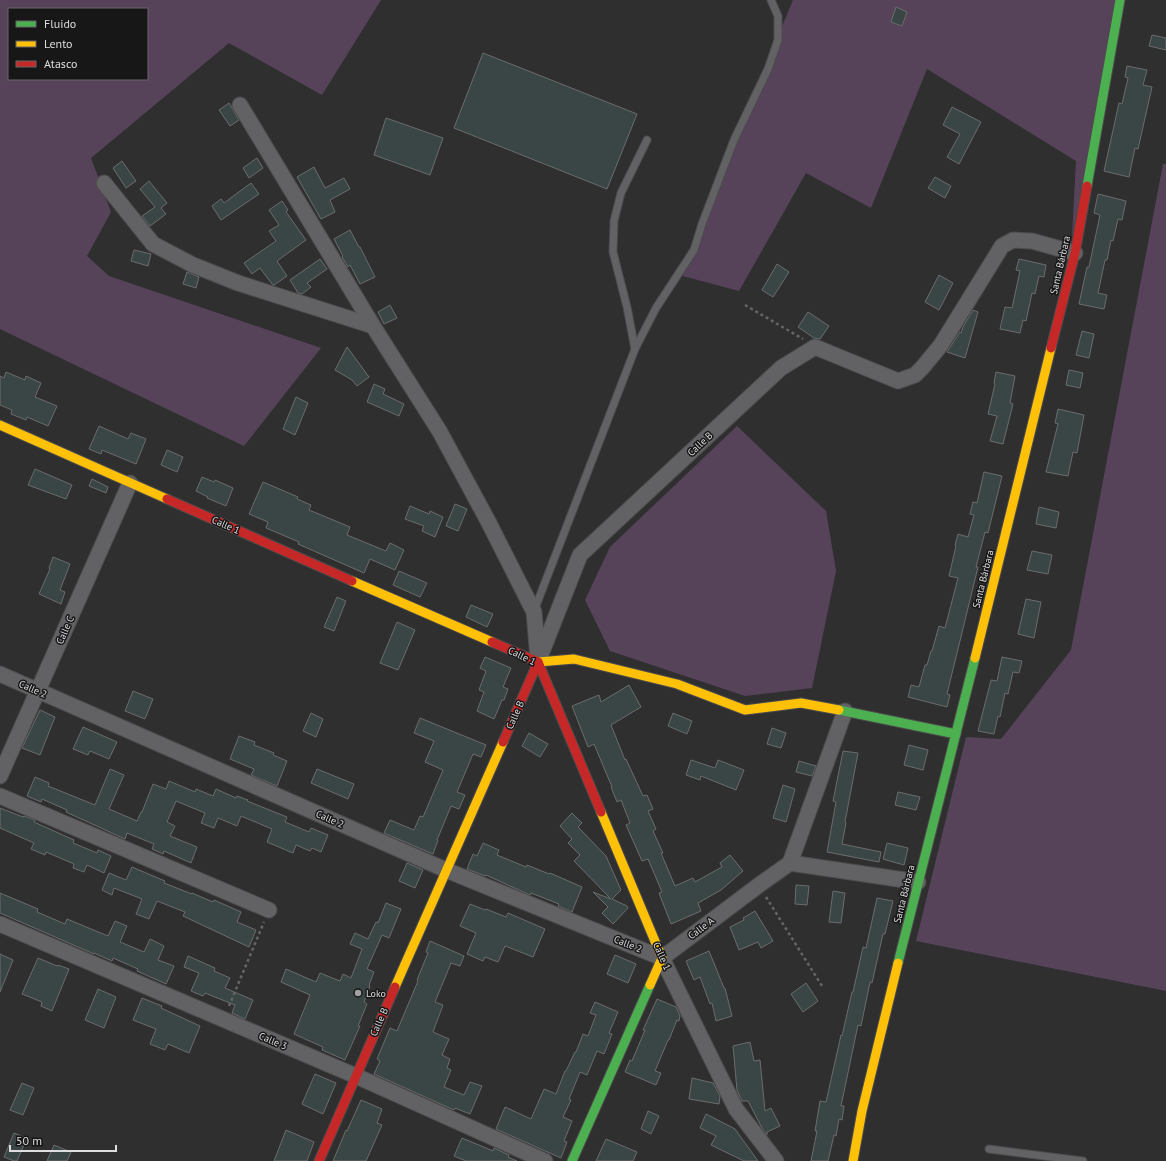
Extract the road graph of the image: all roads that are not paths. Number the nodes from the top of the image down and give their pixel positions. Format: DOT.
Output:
graph roads {
  1 [pos="771,0"];
  2 [pos="1120,0"];
  3 [pos="240,105"];
  4 [pos="646,140"];
  5 [pos="104,183"];
  6 [pos="1075,253"];
  7 [pos="373,326"];
  8 [pos="635,348"];
  9 [pos="0,425"];
  10 [pos="130,483"];
  11 [pos="534,612"];
  12 [pos="538,662"];
  13 [pos="0,674"];
  14 [pos="38,691"];
  15 [pos="845,711"];
  16 [pos="956,734"];
  17 [pos="0,776"];
  18 [pos="0,796"];
  19 [pos="790,863"];
  20 [pos="446,870"];
  21 [pos="918,882"];
  22 [pos="269,910"];
  23 [pos="0,924"];
  24 [pos="662,958"];
  25 [pos="356,1076"];
  26 [pos="989,1149"];
  27 [pos="319,1161"];
  28 [pos="545,1161"];
  29 [pos="572,1161"];
  30 [pos="776,1161"];
  31 [pos="853,1161"];
  32 [pos="1083,1161"];
  1 -- 8 [label="lane"];
  2 -- 6 [label="street, Santa Bárbara"];
  3 -- 7 [label="street"];
  4 -- 8 [label="lane"];
  5 -- 7 [label="street"];
  6 -- 12 [label="street, Calle B"];
  6 -- 16 [label="street, Santa Bárbara"];
  7 -- 11 [label="street"];
  8 -- 11 [label="lane"];
  9 -- 10 [label="street, Calle 1"];
  10 -- 12 [label="street, Calle 1"];
  10 -- 14 [label="street, Calle C"];
  11 -- 12 [label="street"];
  12 -- 15 [label="street"];
  12 -- 20 [label="street, Calle B"];
  12 -- 24 [label="street, Calle 1"];
  13 -- 14 [label="street, Calle 2"];
  14 -- 17 [label="street, Calle C"];
  14 -- 20 [label="street, Calle 2"];
  15 -- 16 [label="street"];
  15 -- 19 [label="street"];
  16 -- 21 [label="street, Santa Bárbara"];
  18 -- 22 [label="street"];
  19 -- 21 [label="street"];
  19 -- 24 [label="street, Calle A"];
  20 -- 24 [label="street, Calle 2"];
  20 -- 25 [label="street, Calle B"];
  21 -- 31 [label="street, Santa Bárbara"];
  23 -- 25 [label="street, Calle 3"];
  24 -- 29 [label="street, Calle A"];
  24 -- 30 [label="street, Calle 1"];
  25 -- 27 [label="street, Calle B"];
  25 -- 28 [label="street, Calle 3"];
  26 -- 32 [label="lane"];
}
